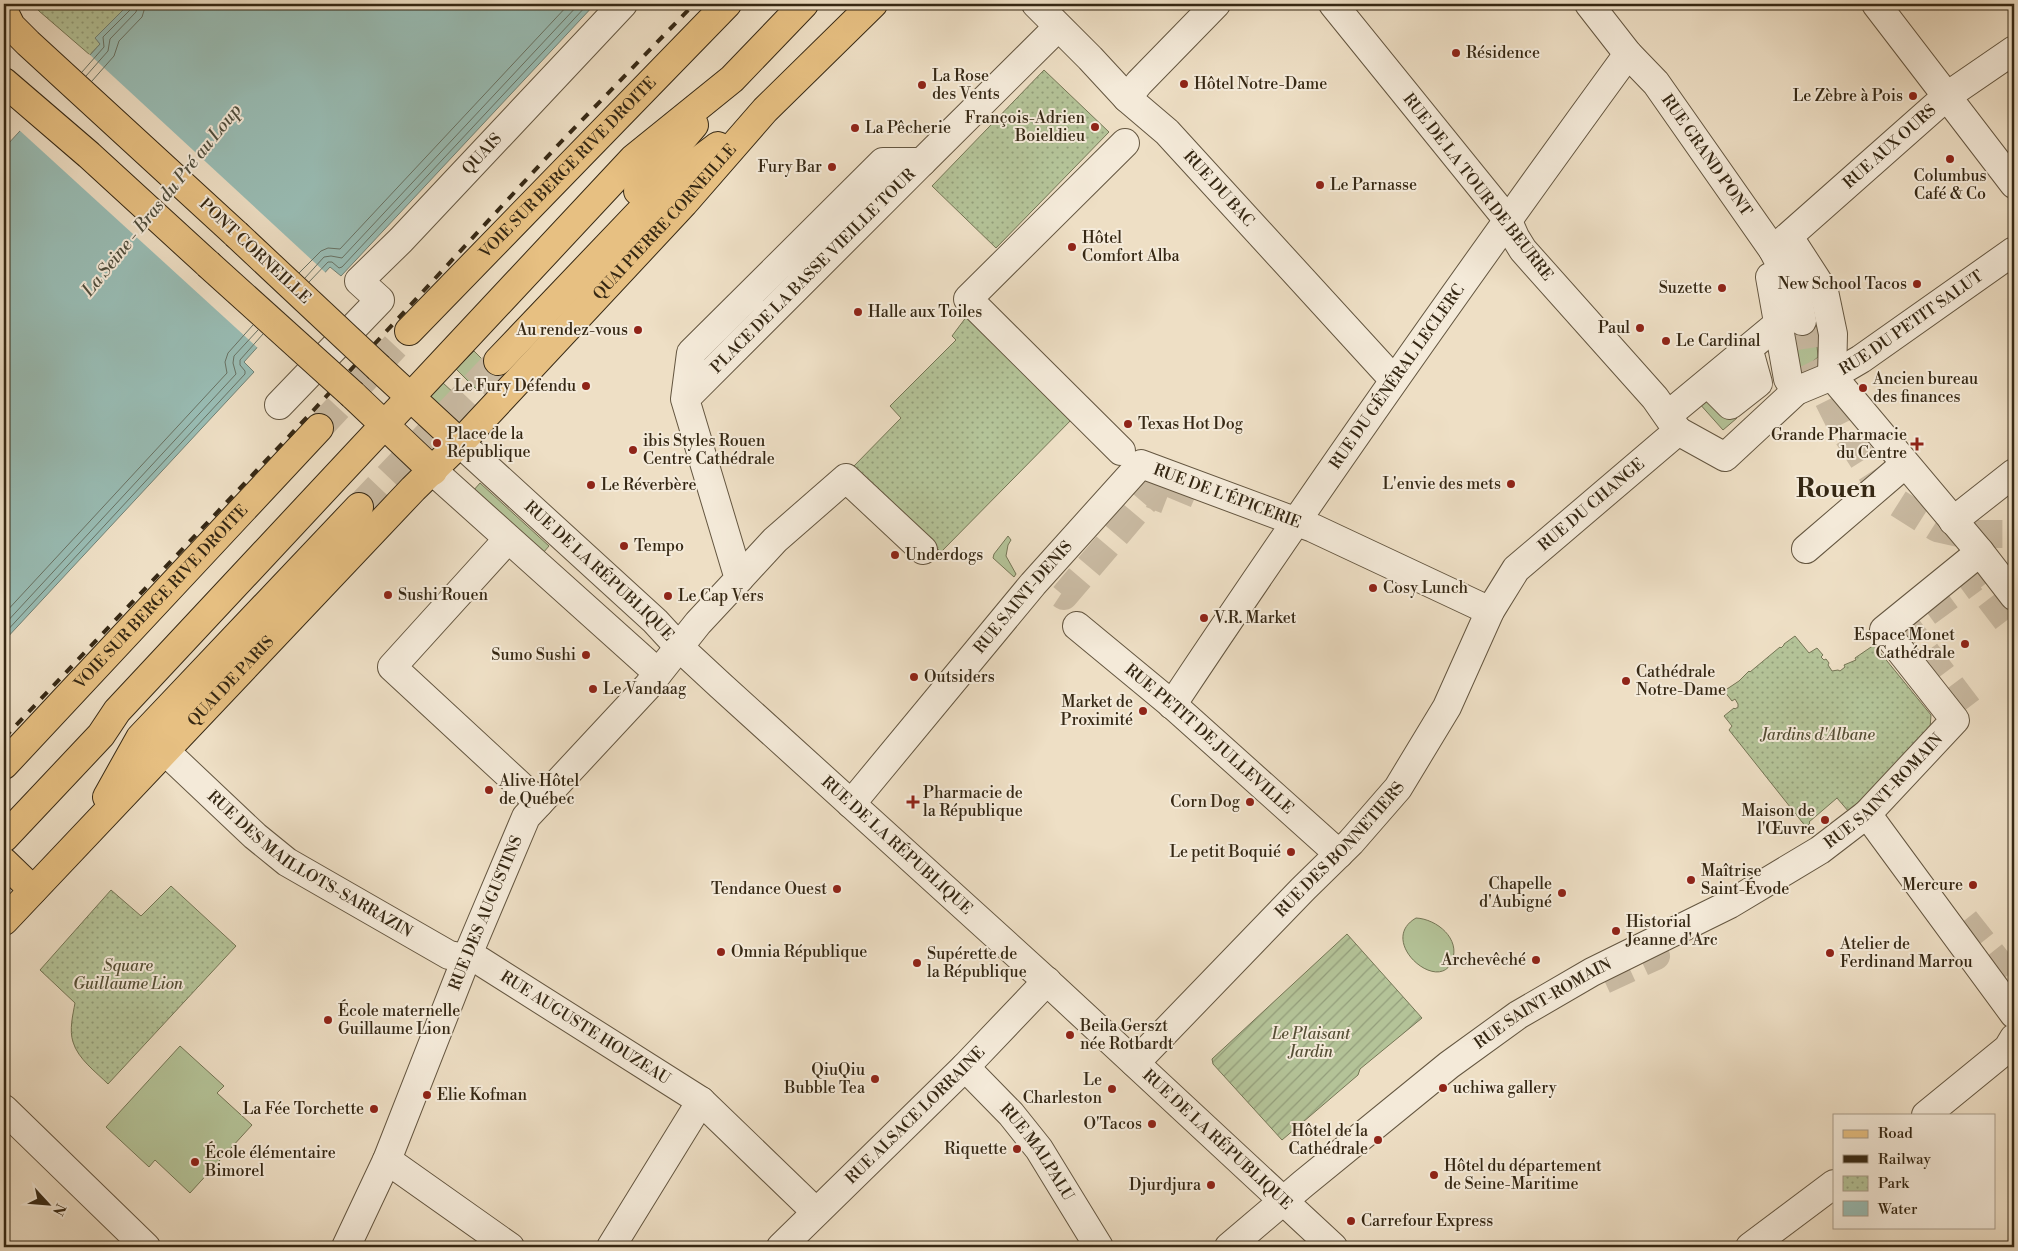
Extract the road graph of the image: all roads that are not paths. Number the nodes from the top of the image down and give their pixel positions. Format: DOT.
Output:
graph roads {
  1 [pos="623,4"];
  2 [pos="727,4"];
  3 [pos="804,4"];
  4 [pos="1036,4"];
  5 [pos="1216,4"];
  6 [pos="1333,4"];
  7 [pos="1589,4"];
  8 [pos="1876,4"];
  9 [pos="870,6"];
  10 [pos="6,23"];
  11 [pos="1058,26"];
  12 [pos="2014,50"];
  13 [pos="1628,54"];
  14 [pos="732,79"];
  15 [pos="4,82"];
  16 [pos="1947,96"];
  17 [pos="1127,98"];
  18 [pos="765,110"];
  19 [pos="1125,143"];
  20 [pos="2014,184"];
  21 [pos="1507,219"];
  22 [pos="1781,244"];
  23 [pos="2014,252"];
  24 [pos="1770,277"];
  25 [pos="1790,322"];
  26 [pos="409,331"];
  27 [pos="1832,376"];
  28 [pos="1394,380"];
  29 [pos="1796,391"];
  30 [pos="405,393"];
  31 [pos="279,406"];
  32 [pos="380,419"];
  33 [pos="1670,419"];
  34 [pos="319,428"];
  35 [pos="460,443"];
  36 [pos="1131,458"];
  37 [pos="1905,464"];
  38 [pos="433,471"];
  39 [pos="2014,472"];
  40 [pos="1962,514"];
  41 [pos="1304,524"];
  42 [pos="508,539"];
  43 [pos="1806,548"];
  44 [pos="923,550"];
  45 [pos="1980,552"];
  46 [pos="737,573"];
  47 [pos="2014,596"];
  48 [pos="1493,606"];
  49 [pos="1077,626"];
  50 [pos="679,647"];
  51 [pos="658,673"];
  52 [pos="1172,705"];
  53 [pos="101,735"];
  54 [pos="165,751"];
  55 [pos="4,765"];
  56 [pos="539,803"];
  57 [pos="852,804"];
  58 [pos="1866,814"];
  59 [pos="88,831"];
  60 [pos="4,838"];
  61 [pos="1339,854"];
  62 [pos="4,862"];
  63 [pos="33,890"];
  64 [pos="4,921"];
  65 [pos="466,959"];
  66 [pos="1047,981"];
  67 [pos="2014,1014"];
  68 [pos="2012,1047"];
  69 [pos="1135,1063"];
  70 [pos="966,1067"];
  71 [pos="702,1101"];
  72 [pos="4,1109"];
  73 [pos="1927,1114"];
  74 [pos="387,1160"];
  75 [pos="1833,1185"];
  76 [pos="1284,1202"];
  77 [pos="816,1212"];
  78 [pos="146,1247"];
  79 [pos="346,1247"];
  80 [pos="510,1247"];
  81 [pos="611,1247"];
  82 [pos="781,1247"];
  83 [pos="1099,1247"];
  84 [pos="1229,1247"];
  85 [pos="1332,1247"];
  86 [pos="1750,1247"];
  1 -- 31 [label="street, QUAIS"];
  2 -- 26 [label="main road, VOIE SUR BERGE RIVE DROITE"];
  3 -- 14 [label="main road"];
  4 -- 11 [label="street, RUE DU BAC"];
  5 -- 17 [label="street"];
  6 -- 21 [label="street, RUE DE LA TOUR DE BEURRE"];
  7 -- 13 [label="street, RUE GRAND PONT"];
  8 -- 16 [label="street"];
  9 -- 18 [label="main road, QUAI PIERRE CORNEILLE"];
  10 -- 30 [label="main road, PONT CORNEILLE, bridge"];
  11 -- 17 [label="street, RUE DU BAC"];
  11 -- 46 [label="street, PLACE DE LA BASSE VIEILLE TOUR"];
  12 -- 16 [label="street, RUE AUX OURS"];
  13 -- 21 [label="street, RUE DU GÉNÉRAL LECLERC"];
  13 -- 22 [label="street, RUE GRAND PONT"];
  14 -- 18 [label="main road"];
  14 -- 30 [label="main road"];
  15 -- 32 [label="main road, bridge"];
  16 -- 20 [label="street"];
  16 -- 22 [label="street, RUE AUX OURS"];
  17 -- 28 [label="street, RUE DU BAC"];
  18 -- 35 [label="main road, QUAI PIERRE CORNEILLE"];
  19 -- 36 [label="street"];
  21 -- 28 [label="street, RUE DU GÉNÉRAL LECLERC"];
  21 -- 33 [label="street, RUE DE LA TOUR DE BEURRE"];
  22 -- 25 [label="street, RUE GRAND PONT"];
  22 -- 27 [label="street, RUE GRAND PONT"];
  23 -- 27 [label="street, RUE DU PETIT SALUT"];
  24 -- 25 [label="street"];
  25 -- 29 [label="street"];
  25 -- 33 [label="street, RUE DU CHANGE"];
  27 -- 29 [label="street, RUE DU PETIT SALUT"];
  27 -- 37 [label="street"];
  28 -- 41 [label="street, RUE DU GÉNÉRAL LECLERC"];
  29 -- 33 [label="street, RUE DE LA TOUR DE BEURRE"];
  30 -- 32 [label="main road"];
  30 -- 35 [label="main road, PONT CORNEILLE"];
  32 -- 38 [label="main road"];
  32 -- 53 [label="main road"];
  33 -- 48 [label="street, RUE DU CHANGE"];
  34 -- 55 [label="main road, VOIE SUR BERGE RIVE DROITE"];
  35 -- 38 [label="main road, QUAI DE PARIS"];
  35 -- 50 [label="street, RUE DE LA RÉPUBLIQUE"];
  36 -- 41 [label="street, RUE DE L'ÉPICERIE"];
  36 -- 57 [label="street, RUE SAINT-DENIS"];
  37 -- 40 [label="street"];
  37 -- 43 [label="street"];
  38 -- 42 [label="street"];
  38 -- 54 [label="main road, QUAI DE PARIS"];
  39 -- 40 [label="street"];
  40 -- 45 [label="street"];
  41 -- 48 [label="street, RUE DE L'ÉPICERIE"];
  41 -- 52 [label="street, RUE DU GÉNÉRAL LECLERC"];
  42 -- 51 [label="street, RUE DE LA RÉPUBLIQUE"];
  42 -- 56 [label="street"];
  44 -- 46 [label="street, RUE DES AUGUSTINS"];
  45 -- 47 [label="street"];
  45 -- 58 [label="street, RUE SAINT-ROMAIN"];
  46 -- 50 [label="street, RUE DES AUGUSTINS"];
  48 -- 61 [label="street, RUE DES BONNETIERS"];
  49 -- 52 [label="street, RUE PETIT DE JULLEVILLE"];
  50 -- 51 [label="street, RUE DES AUGUSTINS"];
  50 -- 57 [label="street, RUE DE LA RÉPUBLIQUE"];
  51 -- 56 [label="street, RUE DES AUGUSTINS"];
  52 -- 61 [label="street, RUE PETIT DE JULLEVILLE"];
  53 -- 59 [label="main road"];
  53 -- 60 [label="main road"];
  54 -- 59 [label="main road, QUAI DE PARIS"];
  54 -- 65 [label="street, RUE DES MAILLOTS-SARRAZIN"];
  56 -- 65 [label="street, RUE DES AUGUSTINS"];
  57 -- 66 [label="street, RUE DE LA RÉPUBLIQUE"];
  58 -- 67 [label="street"];
  58 -- 76 [label="street, RUE SAINT-ROMAIN"];
  59 -- 63 [label="main road, QUAI DE PARIS"];
  61 -- 69 [label="street, RUE DES BONNETIERS"];
  62 -- 63 [label="main road"];
  63 -- 64 [label="main road, QUAI DE PARIS"];
  65 -- 71 [label="street, RUE AUGUSTE HOUZEAU"];
  65 -- 74 [label="street, RUE DES AUGUSTINS"];
  66 -- 69 [label="street, RUE DE LA RÉPUBLIQUE"];
  66 -- 70 [label="street, RUE ALSACE LORRAINE"];
  68 -- 73 [label="street"];
  69 -- 76 [label="street, RUE DE LA RÉPUBLIQUE"];
  70 -- 77 [label="street, RUE ALSACE LORRAINE"];
  70 -- 83 [label="street, RUE MALPALU"];
  71 -- 77 [label="street, RUE AUGUSTE HOUZEAU"];
  71 -- 81 [label="street"];
  72 -- 78 [label="street"];
  74 -- 79 [label="street, RUE DES AUGUSTINS"];
  74 -- 80 [label="street"];
  75 -- 86 [label="street"];
  76 -- 84 [label="street, RUE SAINT-ROMAIN"];
  76 -- 85 [label="street, RUE DE LA RÉPUBLIQUE"];
  77 -- 82 [label="street, RUE ALSACE LORRAINE"];
}
